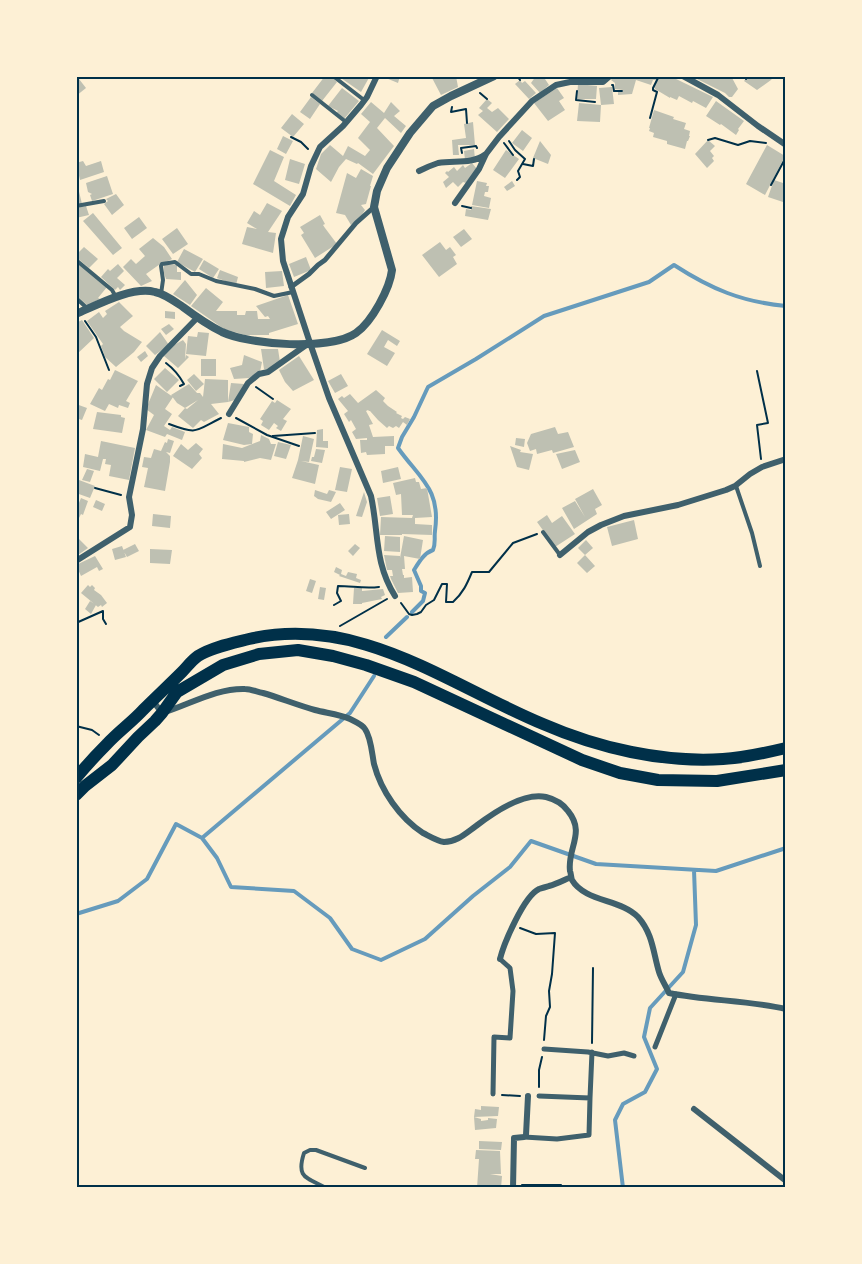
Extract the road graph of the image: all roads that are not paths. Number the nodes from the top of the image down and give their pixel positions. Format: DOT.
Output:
graph roads {
  1 [pos="333,76"];
  2 [pos="377,76"];
  3 [pos="494,76"];
  4 [pos="610,76"];
  5 [pos="683,76"];
  6 [pos="312,96"];
  7 [pos="364,100"];
  8 [pos="346,122"];
  9 [pos="786,145"];
  10 [pos="486,154"];
  11 [pos="419,171"];
  12 [pos="104,201"];
  13 [pos="455,203"];
  14 [pos="76,206"];
  15 [pos="374,207"];
  16 [pos="76,260"];
  17 [pos="292,289"];
  18 [pos="161,294"];
  19 [pos="76,298"];
  20 [pos="116,298"];
  21 [pos="81,312"];
  22 [pos="198,317"];
  23 [pos="310,343"];
  24 [pos="229,414"];
  25 [pos="786,459"];
  26 [pos="735,486"];
  27 [pos="543,532"];
  28 [pos="560,555"];
  29 [pos="76,561"];
  30 [pos="760,566"];
  31 [pos="395,596"];
  32 [pos="153,700"];
  33 [pos="162,713"];
  34 [pos="786,748"];
  35 [pos="786,770"];
  36 [pos="76,778"];
  37 [pos="76,795"];
  38 [pos="571,877"];
  39 [pos="500,959"];
  40 [pos="676,994"];
  41 [pos="786,1009"];
  42 [pos="655,1047"];
  43 [pos="544,1049"];
  44 [pos="592,1052"];
  45 [pos="633,1056"];
  46 [pos="493,1094"];
  47 [pos="528,1096"];
  48 [pos="539,1096"];
  49 [pos="590,1098"];
  50 [pos="694,1109"];
  51 [pos="524,1137"];
  52 [pos="365,1168"];
  53 [pos="786,1181"];
  54 [pos="513,1186"];
  55 [pos="326,1188"];
  1 -- 7 [label="lane"];
  2 -- 7 [label="street"];
  3 -- 15 [label="street"];
  4 -- 10 [label="street"];
  5 -- 9 [label="street"];
  6 -- 8 [label="lane"];
  7 -- 8 [label="street"];
  8 -- 17 [label="street"];
  10 -- 11 [label="street"];
  10 -- 13 [label="street"];
  12 -- 14 [label="lane"];
  15 -- 17 [label="street"];
  15 -- 23 [label="street"];
  16 -- 20 [label="lane"];
  17 -- 18 [label="lane"];
  17 -- 23 [label="street"];
  18 -- 20 [label="street"];
  18 -- 22 [label="street"];
  19 -- 21 [label="lane"];
  20 -- 21 [label="street"];
  22 -- 23 [label="street"];
  22 -- 29 [label="street"];
  23 -- 24 [label="street"];
  23 -- 31 [label="street"];
  25 -- 26 [label="street"];
  26 -- 28 [label="street"];
  26 -- 30 [label="lane"];
  27 -- 28 [label="lane"];
  32 -- 33 [label="street"];
  32 -- 34 [label="highway"];
  32 -- 36 [label="highway"];
  33 -- 35 [label="highway"];
  33 -- 37 [label="highway"];
  33 -- 38 [label="street"];
  38 -- 39 [label="street"];
  38 -- 40 [label="street"];
  39 -- 46 [label="street"];
  40 -- 41 [label="street"];
  40 -- 42 [label="street"];
  43 -- 44 [label="street"];
  44 -- 45 [label="street"];
  44 -- 49 [label="street"];
  47 -- 51 [label="street"];
  48 -- 49 [label="street"];
  49 -- 51 [label="street"];
  50 -- 53 [label="street"];
  51 -- 54 [label="street"];
  52 -- 55 [label="lane"];
}
